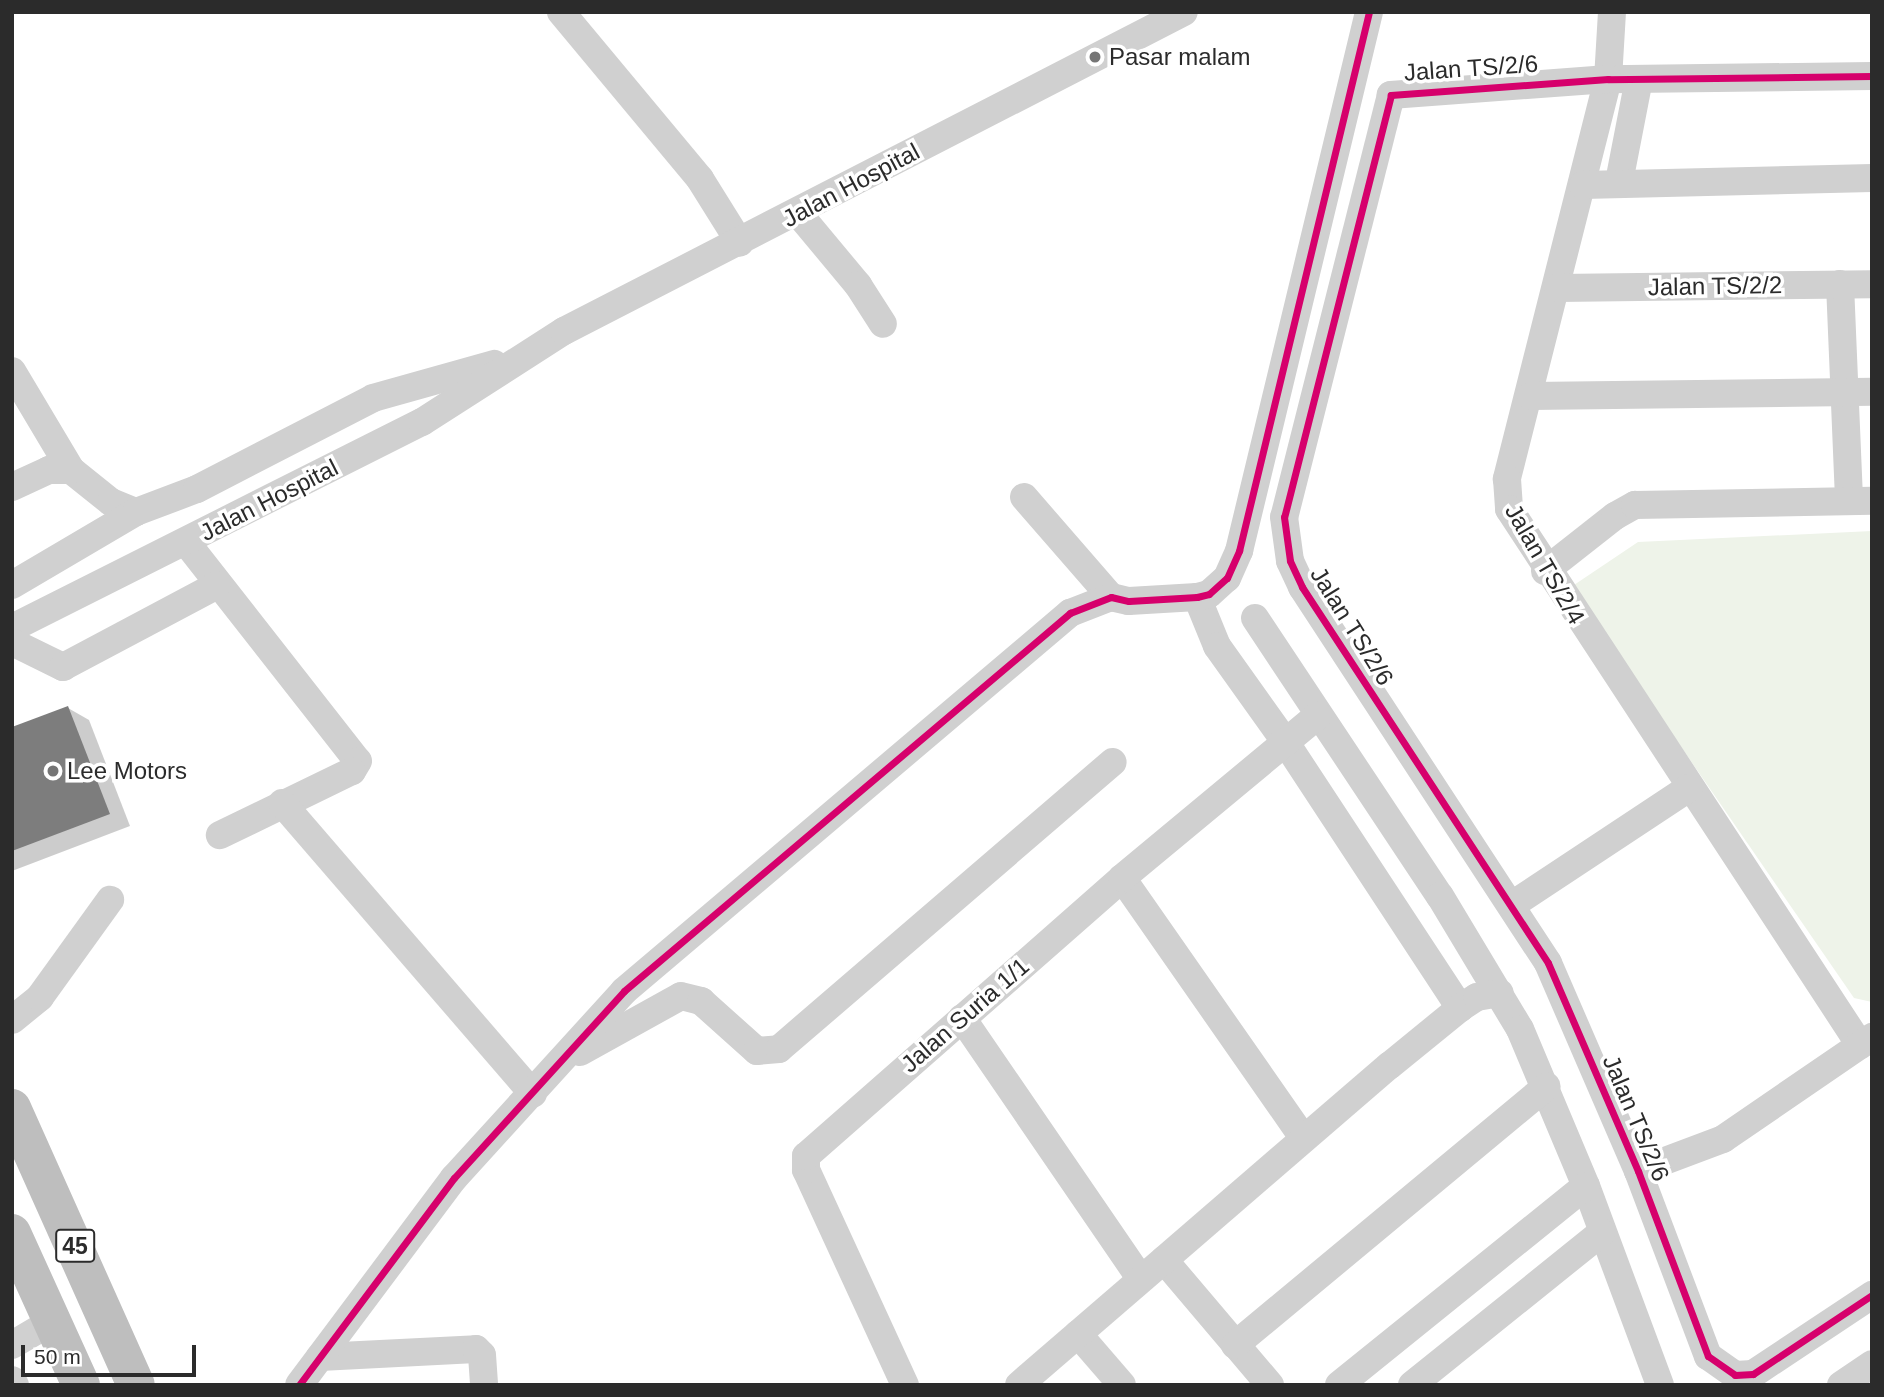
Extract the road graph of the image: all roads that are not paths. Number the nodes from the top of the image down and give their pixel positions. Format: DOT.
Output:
graph roads {
  1 [pos="561,12"];
  2 [pos="1184,12"];
  3 [pos="1369,12"];
  4 [pos="1612,12"];
  5 [pos="1872,76"];
  6 [pos="1608,79"];
  7 [pos="1639,79"];
  8 [pos="1872,178"];
  9 [pos="1619,182"];
  10 [pos="1583,185"];
  11 [pos="798,213"];
  12 [pos="740,243"];
  13 [pos="1840,284"];
  14 [pos="1872,284"];
  15 [pos="1558,288"];
  16 [pos="883,324"];
  17 [pos="517,358"];
  18 [pos="12,371"];
  19 [pos="1844,392"];
  20 [pos="1872,392"];
  21 [pos="1531,396"];
  22 [pos="71,470"];
  23 [pos="12,487"];
  24 [pos="1024,497"];
  25 [pos="1860,501"];
  26 [pos="136,512"];
  27 [pos="186,542"];
  28 [pos="1545,572"];
  29 [pos="217,584"];
  30 [pos="12,585"];
  31 [pos="1111,597"];
  32 [pos="1197,597"];
  33 [pos="1255,618"];
  34 [pos="12,628"];
  35 [pos="12,642"];
  36 [pos="1318,715"];
  37 [pos="1284,740"];
  38 [pos="1113,762"];
  39 [pos="1689,788"];
  40 [pos="282,803"];
  41 [pos="220,835"];
  42 [pos="1122,878"];
  43 [pos="110,900"];
  44 [pos="1512,905"];
  45 [pos="1500,993"];
  46 [pos="1460,1008"];
  47 [pos="962,1018"];
  48 [pos="12,1020"];
  49 [pos="1866,1041"];
  50 [pos="565,1061"];
  51 [pos="1547,1086"];
  52 [pos="533,1094"];
  53 [pos="12,1108"];
  54 [pos="1303,1137"];
  55 [pos="1639,1171"];
  56 [pos="1586,1186"];
  57 [pos="12,1233"];
  58 [pos="1601,1233"];
  59 [pos="1164,1260"];
  60 [pos="1141,1279"];
  61 [pos="1872,1295"];
  62 [pos="51,1322"];
  63 [pos="1078,1334"];
  64 [pos="12,1345"];
  65 [pos="1235,1345"];
  66 [pos="320,1357"];
  67 [pos="1872,1364"];
  68 [pos="12,1380"];
  69 [pos="15,1385"];
  70 [pos="81,1385"];
  71 [pos="136,1385"];
  72 [pos="299,1385"];
  73 [pos="484,1385"];
  74 [pos="905,1385"];
  75 [pos="1019,1385"];
  76 [pos="1122,1385"];
  77 [pos="1270,1385"];
  78 [pos="1339,1385"];
  79 [pos="1412,1385"];
  80 [pos="1660,1385"];
  81 [pos="1841,1385"];
  1 -- 12 [label="street"];
  2 -- 11 [label="street, Jalan Hospital"];
  3 -- 32 [label="street"];
  4 -- 6 [label="street, Jalan TS/2/4"];
  5 -- 7 [label="street, Jalan TS/2/6"];
  6 -- 7 [label="street, Jalan TS/2/6"];
  6 -- 10 [label="street, Jalan TS/2/4"];
  6 -- 44 [label="street, Jalan TS/2/6"];
  7 -- 9 [label="street"];
  8 -- 9 [label="street"];
  9 -- 10 [label="street"];
  10 -- 15 [label="street, Jalan TS/2/4"];
  11 -- 12 [label="street, Jalan Hospital"];
  11 -- 16 [label="street"];
  12 -- 17 [label="street, Jalan Hospital"];
  13 -- 14 [label="street, Jalan TS/2/2"];
  13 -- 15 [label="street, Jalan TS/2/2"];
  13 -- 19 [label="street"];
  15 -- 21 [label="street, Jalan TS/2/4"];
  17 -- 26 [label="street, Jalan Hospital"];
  17 -- 27 [label="street, Jalan Hospital"];
  18 -- 22 [label="street"];
  19 -- 20 [label="street"];
  19 -- 21 [label="street"];
  19 -- 25 [label="street"];
  21 -- 28 [label="street, Jalan TS/2/4"];
  22 -- 23 [label="street"];
  22 -- 26 [label="street"];
  24 -- 31 [label="street"];
  25 -- 28 [label="street"];
  26 -- 30 [label="street, Jalan Hospital"];
  27 -- 29 [label="street"];
  27 -- 34 [label="street, Jalan Hospital"];
  28 -- 39 [label="street, Jalan TS/2/4"];
  29 -- 35 [label="street"];
  29 -- 40 [label="street"];
  31 -- 32 [label="street"];
  31 -- 50 [label="street"];
  32 -- 37 [label="street"];
  33 -- 36 [label="street"];
  36 -- 37 [label="street, Jalan Suria 1/1"];
  36 -- 45 [label="street"];
  37 -- 42 [label="street, Jalan Suria 1/1"];
  37 -- 46 [label="street"];
  38 -- 50 [label="street"];
  39 -- 44 [label="street"];
  39 -- 49 [label="street, Jalan TS/2/4"];
  40 -- 41 [label="street"];
  40 -- 52 [label="street"];
  42 -- 47 [label="street, Jalan Suria 1/1"];
  42 -- 54 [label="street"];
  43 -- 48 [label="street"];
  44 -- 55 [label="street, Jalan TS/2/6"];
  45 -- 46 [label="street"];
  45 -- 51 [label="street"];
  46 -- 54 [label="street"];
  47 -- 60 [label="street"];
  47 -- 74 [label="street, Jalan Suria 1/1"];
  49 -- 55 [label="street"];
  50 -- 52 [label="street"];
  51 -- 56 [label="street"];
  51 -- 65 [label="street"];
  52 -- 66 [label="street"];
  53 -- 71 [label="highway, 45"];
  54 -- 59 [label="street"];
  55 -- 61 [label="street, Jalan TS/2/6"];
  56 -- 58 [label="street"];
  56 -- 78 [label="street"];
  57 -- 62 [label="highway, 45"];
  58 -- 79 [label="street"];
  58 -- 80 [label="street"];
  59 -- 60 [label="street"];
  59 -- 65 [label="street"];
  60 -- 63 [label="street"];
  62 -- 64 [label="street"];
  62 -- 70 [label="highway, 45"];
  63 -- 75 [label="street"];
  63 -- 76 [label="street"];
  65 -- 77 [label="street"];
  66 -- 72 [label="street"];
  66 -- 73 [label="street"];
  67 -- 81 [label="street"];
  68 -- 69 [label="street"];
}
